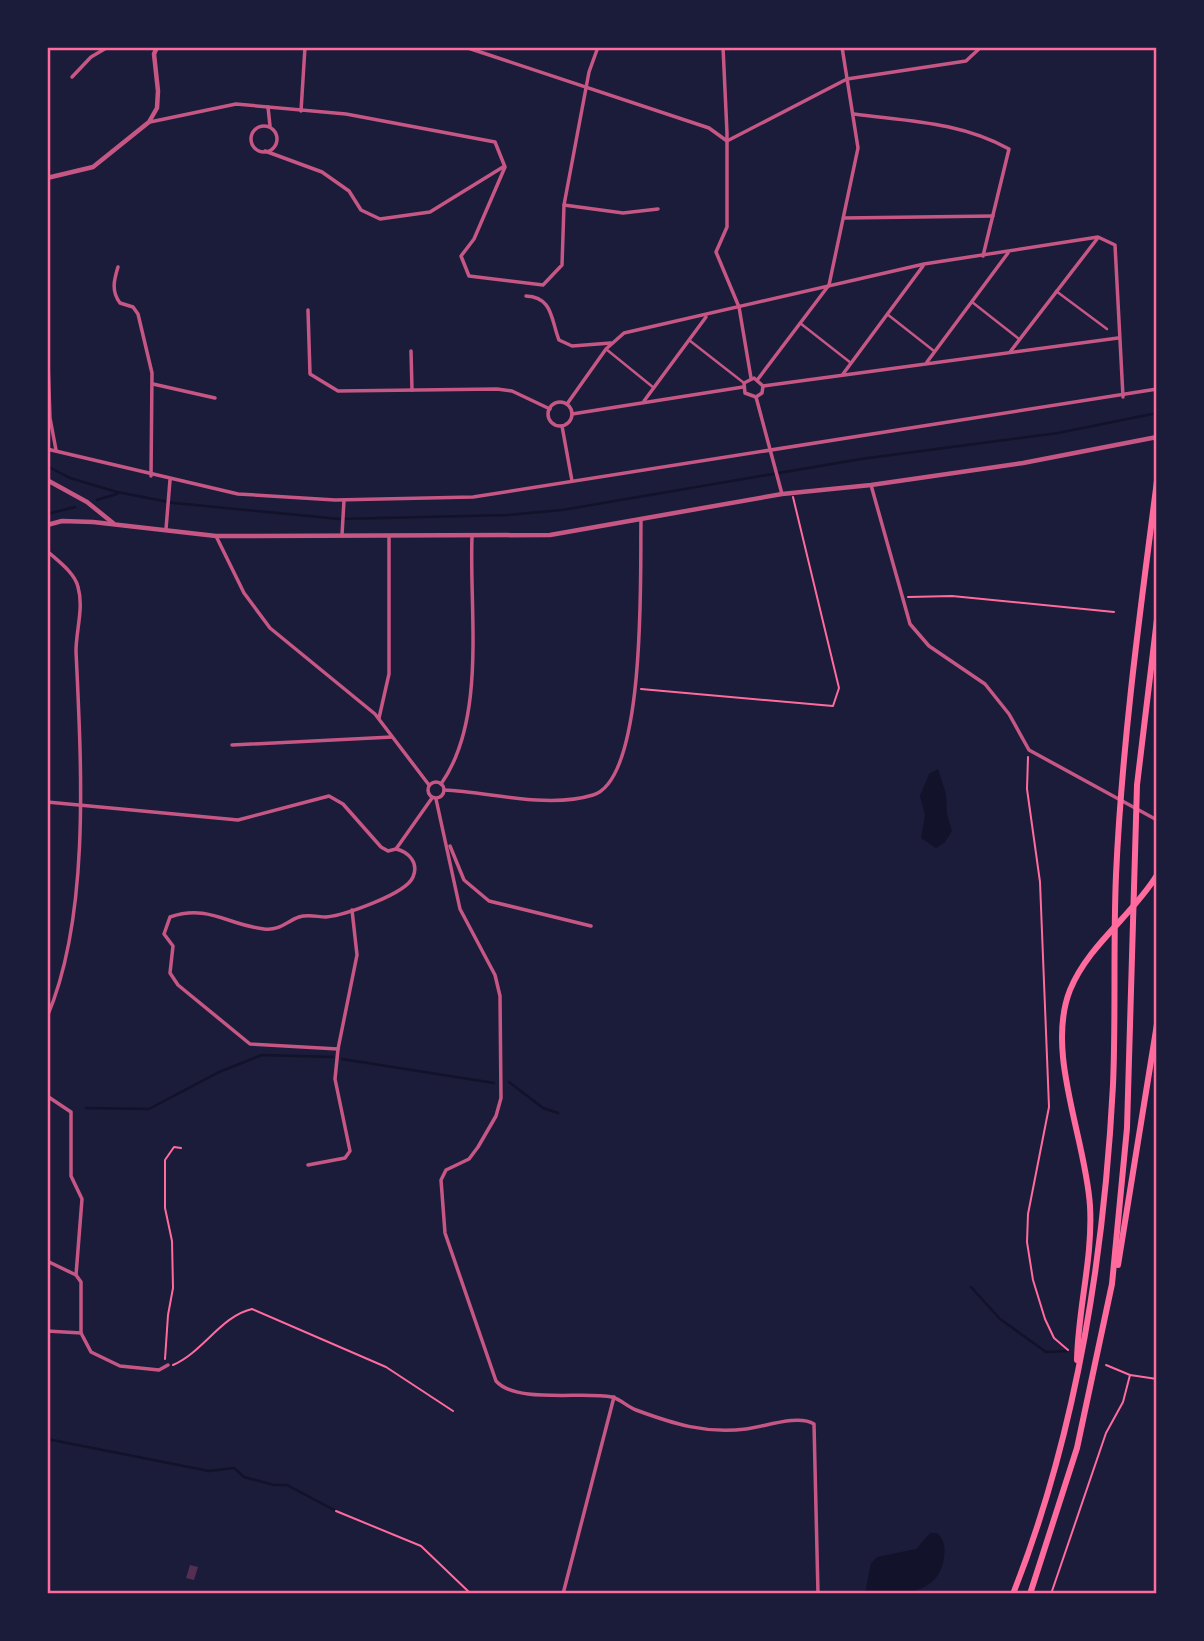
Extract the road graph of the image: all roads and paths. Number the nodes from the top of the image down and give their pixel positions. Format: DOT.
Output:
graph roads {
  1 [pos="108,47"];
  2 [pos="157,47"];
  3 [pos="305,47"];
  4 [pos="465,47"];
  5 [pos="597,47"];
  6 [pos="723,47"];
  7 [pos="842,47"];
  8 [pos="981,47"];
  9 [pos="72,77"];
  10 [pos="847,79"];
  11 [pos="586,88"];
  12 [pos="268,107"];
  13 [pos="301,111"];
  14 [pos="854,114"];
  15 [pos="149,122"];
  16 [pos="270,127"];
  17 [pos="727,141"];
  18 [pos="265,151"];
  19 [pos="505,167"];
  20 [pos="47,178"];
  21 [pos="564,205"];
  22 [pos="658,209"];
  23 [pos="993,216"];
  24 [pos="844,218"];
  25 [pos="1098,237"];
  26 [pos="1010,251"];
  27 [pos="983,256"];
  28 [pos="924,264"];
  29 [pos="118,267"];
  30 [pos="829,285"];
  31 [pos="1056,291"];
  32 [pos="526,296"];
  33 [pos="972,302"];
  34 [pos="739,307"];
  35 [pos="308,310"];
  36 [pos="887,314"];
  37 [pos="707,315"];
  38 [pos="800,323"];
  39 [pos="1107,329"];
  40 [pos="47,334"];
  41 [pos="1118,338"];
  42 [pos="1020,339"];
  43 [pos="689,340"];
  44 [pos="613,342"];
  45 [pos="606,349"];
  46 [pos="411,351"];
  47 [pos="935,351"];
  48 [pos="1010,352"];
  49 [pos="851,363"];
  50 [pos="926,363"];
  51 [pos="843,374"];
  52 [pos="751,378"];
  53 [pos="758,379"];
  54 [pos="153,384"];
  55 [pos="744,385"];
  56 [pos="763,386"];
  57 [pos="654,388"];
  58 [pos="1157,389"];
  59 [pos="412,390"];
  60 [pos="756,397"];
  61 [pos="1123,397"];
  62 [pos="215,398"];
  63 [pos="644,401"];
  64 [pos="567,404"];
  65 [pos="550,408"];
  66 [pos="572,414"];
  67 [pos="562,426"];
  68 [pos="1157,437"];
  69 [pos="47,449"];
  70 [pos="770,450"];
  71 [pos="56,451"];
  72 [pos="151,476"];
  73 [pos="47,480"];
  74 [pos="170,480"];
  75 [pos="572,481"];
  76 [pos="1157,481"];
  77 [pos="871,485"];
  78 [pos="782,494"];
  79 [pos="792,495"];
  80 [pos="344,500"];
  81 [pos="642,520"];
  82 [pos="114,524"];
  83 [pos="47,525"];
  84 [pos="166,529"];
  85 [pos="216,536"];
  86 [pos="389,537"];
  87 [pos="472,537"];
  88 [pos="342,538"];
  89 [pos="47,551"];
  90 [pos="904,597"];
  91 [pos="1114,612"];
  92 [pos="1157,619"];
  93 [pos="637,689"];
  94 [pos="379,719"];
  95 [pos="393,737"];
  96 [pos="232,746"];
  97 [pos="1029,750"];
  98 [pos="441,784"];
  99 [pos="429,785"];
  100 [pos="444,790"];
  101 [pos="434,798"];
  102 [pos="47,802"];
  103 [pos="80,806"];
  104 [pos="1157,820"];
  105 [pos="447,840"];
  106 [pos="396,849"];
  107 [pos="1157,875"];
  108 [pos="352,911"];
  109 [pos="592,926"];
  110 [pos="47,1000"];
  111 [pos="54,1001"];
  112 [pos="47,1017"];
  113 [pos="1157,1024"];
  114 [pos="338,1049"];
  115 [pos="47,1096"];
  116 [pos="181,1147"];
  117 [pos="308,1165"];
  118 [pos="47,1261"];
  119 [pos="76,1275"];
  120 [pos="1112,1284"];
  121 [pos="47,1331"];
  122 [pos="81,1333"];
  123 [pos="1069,1350"];
  124 [pos="168,1365"];
  125 [pos="1105,1365"];
  126 [pos="1130,1375"];
  127 [pos="1076,1378"];
  128 [pos="1157,1379"];
  129 [pos="614,1397"];
  130 [pos="453,1411"];
  131 [pos="336,1511"];
  132 [pos="471,1594"];
  133 [pos="563,1594"];
  134 [pos="818,1594"];
  135 [pos="1013,1594"];
  136 [pos="1030,1594"];
  137 [pos="1051,1594"];
  1 -- 9 [label="street"];
  2 -- 15 [label="street"];
  3 -- 13 [label="street"];
  4 -- 11 [label="street"];
  5 -- 11 [label="street"];
  6 -- 17 [label="street"];
  7 -- 10 [label="street"];
  8 -- 10 [label="street"];
  10 -- 14 [label="street"];
  10 -- 17 [label="street"];
  11 -- 17 [label="street"];
  11 -- 21 [label="street"];
  12 -- 13 [label="street"];
  12 -- 15 [label="street"];
  12 -- 16 [label="street"];
  13 -- 19 [label="street"];
  14 -- 23 [label="street"];
  14 -- 24 [label="street"];
  15 -- 20 [label="street"];
  16 -- 18 [label="street"];
  16 -- 18 [label="street"];
  17 -- 34 [label="street"];
  18 -- 19 [label="street"];
  19 -- 21 [label="street"];
  21 -- 22 [label="street"];
  23 -- 24 [label="street"];
  23 -- 27 [label="street"];
  24 -- 30 [label="street"];
  25 -- 26 [label="street"];
  25 -- 31 [label="street"];
  25 -- 41 [label="street"];
  26 -- 27 [label="street"];
  26 -- 33 [label="street"];
  27 -- 28 [label="street"];
  28 -- 30 [label="street"];
  28 -- 36 [label="street"];
  29 -- 54 [label="street"];
  30 -- 34 [label="street"];
  30 -- 38 [label="street"];
  31 -- 39 [label="street"];
  31 -- 42 [label="street"];
  32 -- 44 [label="street"];
  33 -- 42 [label="street"];
  33 -- 47 [label="street"];
  34 -- 37 [label="street"];
  34 -- 52 [label="street"];
  35 -- 59 [label="street"];
  36 -- 47 [label="street"];
  36 -- 49 [label="street"];
  37 -- 43 [label="street"];
  37 -- 44 [label="street"];
  38 -- 49 [label="street"];
  38 -- 53 [label="street"];
  40 -- 71 [label="street"];
  41 -- 48 [label="street"];
  41 -- 61 [label="street"];
  42 -- 48 [label="street"];
  43 -- 55 [label="street"];
  43 -- 57 [label="street"];
  44 -- 45 [label="street"];
  45 -- 57 [label="street"];
  45 -- 64 [label="street"];
  46 -- 59 [label="street"];
  47 -- 50 [label="street"];
  48 -- 50 [label="street"];
  49 -- 51 [label="street"];
  50 -- 51 [label="street"];
  51 -- 56 [label="street"];
  52 -- 53 [label="street"];
  52 -- 55 [label="street"];
  53 -- 56 [label="street"];
  54 -- 62 [label="street"];
  54 -- 72 [label="street"];
  55 -- 60 [label="street"];
  55 -- 63 [label="street"];
  56 -- 60 [label="street"];
  57 -- 63 [label="street"];
  58 -- 61 [label="street"];
  59 -- 65 [label="street"];
  60 -- 70 [label="street"];
  61 -- 70 [label="street"];
  63 -- 66 [label="street"];
  64 -- 65 [label="street"];
  64 -- 66 [label="street"];
  65 -- 67 [label="street"];
  66 -- 67 [label="street"];
  67 -- 75 [label="street"];
  68 -- 77 [label="street"];
  69 -- 71 [label="street"];
  70 -- 75 [label="street"];
  70 -- 78 [label="street"];
  71 -- 72 [label="street"];
  72 -- 74 [label="street"];
  73 -- 82 [label="street"];
  74 -- 80 [label="street"];
  74 -- 84 [label="street"];
  75 -- 80 [label="street"];
  76 -- 127 [label="highway"];
  77 -- 79 [label="street"];
  77 -- 90 [label="street"];
  78 -- 79 [label="street"];
  78 -- 81 [label="street"];
  79 -- 93 [label="path"];
  80 -- 88 [label="street"];
  81 -- 87 [label="street"];
  81 -- 93 [label="street"];
  82 -- 83 [label="street"];
  82 -- 84 [label="street"];
  84 -- 85 [label="street"];
  85 -- 88 [label="street"];
  85 -- 94 [label="street"];
  86 -- 87 [label="street"];
  86 -- 88 [label="street"];
  86 -- 94 [label="street"];
  87 -- 98 [label="street"];
  89 -- 103 [label="street"];
  90 -- 91 [label="path"];
  90 -- 97 [label="street"];
  92 -- 120 [label="highway"];
  93 -- 100 [label="street"];
  94 -- 95 [label="street"];
  95 -- 96 [label="street"];
  95 -- 99 [label="street"];
  97 -- 104 [label="street"];
  97 -- 123 [label="path"];
  98 -- 99 [label="street"];
  98 -- 100 [label="street"];
  99 -- 101 [label="street"];
  100 -- 101 [label="street"];
  101 -- 105 [label="street"];
  101 -- 106 [label="street"];
  102 -- 103 [label="street"];
  103 -- 106 [label="street"];
  103 -- 111 [label="street"];
  105 -- 109 [label="street"];
  105 -- 129 [label="street"];
  106 -- 108 [label="street"];
  107 -- 127 [label="highway"];
  108 -- 114 [label="street"];
  108 -- 114 [label="street"];
  110 -- 111 [label="street"];
  111 -- 112 [label="street"];
  113 -- 120 [label="highway"];
  114 -- 117 [label="street"];
  115 -- 119 [label="street"];
  116 -- 124 [label="path"];
  118 -- 119 [label="street"];
  119 -- 122 [label="street"];
  120 -- 136 [label="highway"];
  121 -- 122 [label="street"];
  122 -- 124 [label="street"];
  124 -- 130 [label="path"];
  125 -- 126 [label="path"];
  126 -- 128 [label="path"];
  126 -- 137 [label="path"];
  127 -- 135 [label="highway"];
  129 -- 133 [label="street"];
  129 -- 134 [label="street"];
  131 -- 132 [label="path"];
}
